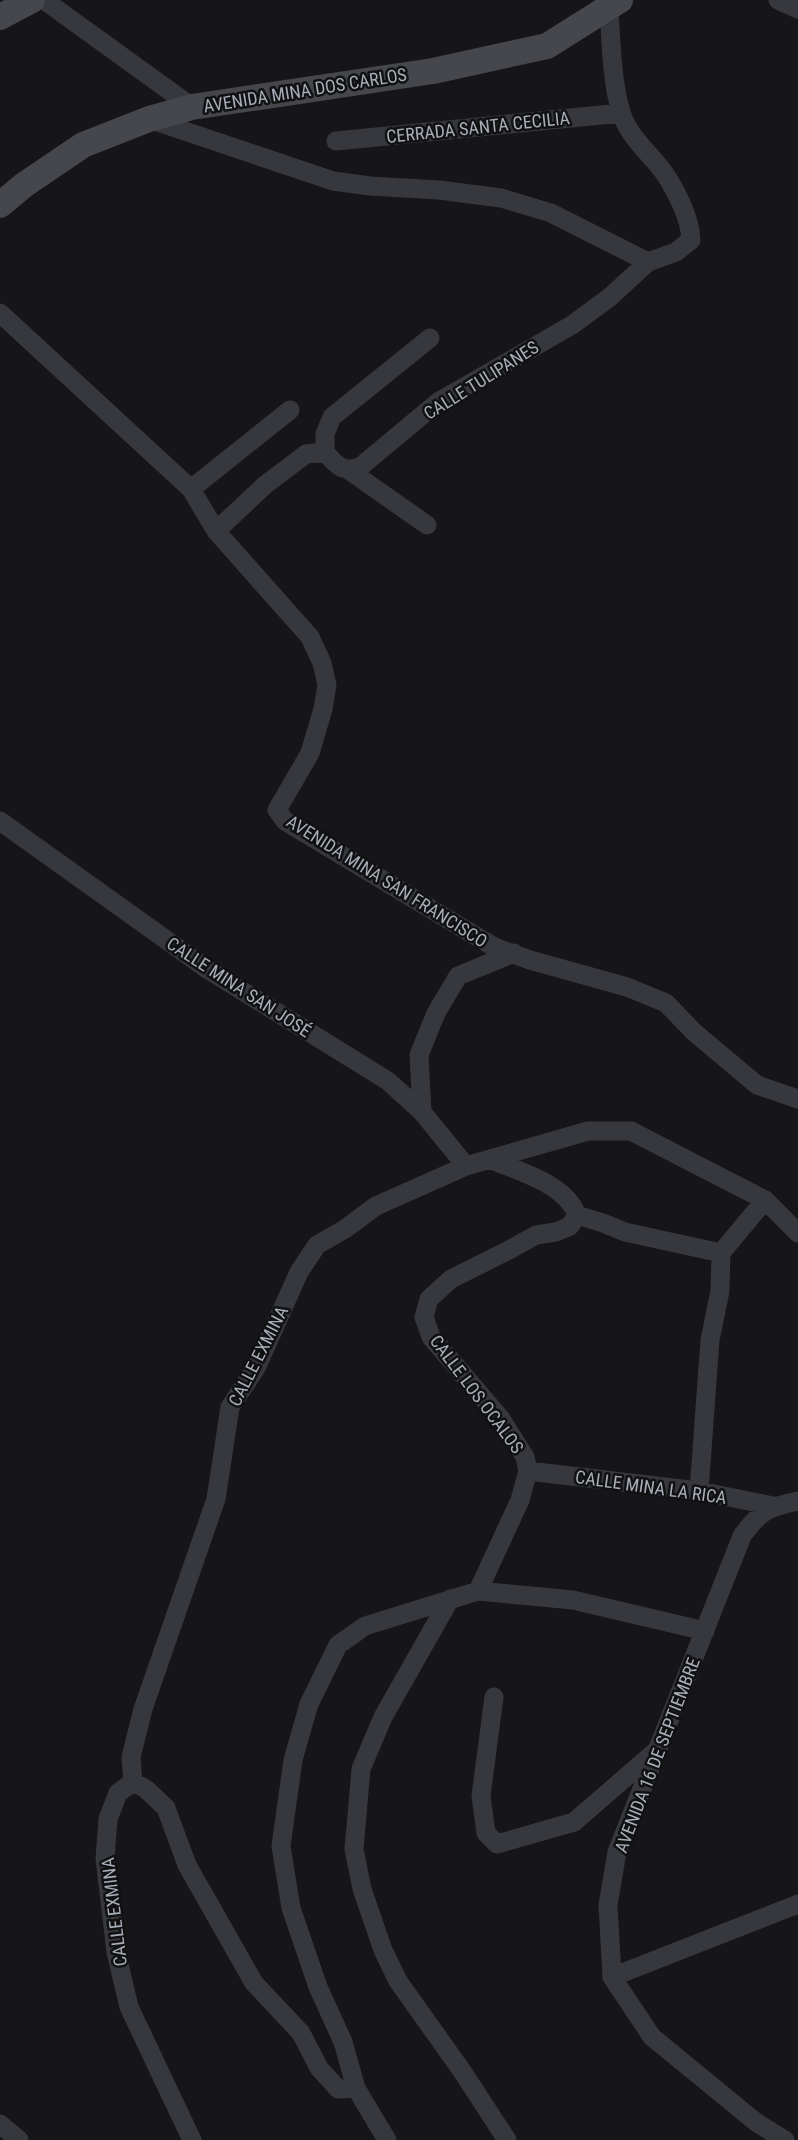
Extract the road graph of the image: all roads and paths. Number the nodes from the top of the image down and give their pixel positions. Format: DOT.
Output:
graph roads {
  1 [pos="32,0"];
  2 [pos="44,0"];
  3 [pos="778,0"];
  4 [pos="615,5"];
  5 [pos="798,9"];
  6 [pos="0,17"];
  7 [pos="192,107"];
  8 [pos="621,113"];
  9 [pos="149,119"];
  10 [pos="336,141"];
  11 [pos="0,205"];
  12 [pos="648,262"];
  13 [pos="0,313"];
  14 [pos="430,338"];
  15 [pos="290,411"];
  16 [pos="325,452"];
  17 [pos="350,471"];
  18 [pos="191,489"];
  19 [pos="427,525"];
  20 [pos="215,530"];
  21 [pos="0,821"];
  22 [pos="514,953"];
  23 [pos="798,1099"];
  24 [pos="422,1112"];
  25 [pos="492,1160"];
  26 [pos="466,1166"];
  27 [pos="765,1200"];
  28 [pos="577,1215"];
  29 [pos="798,1233"];
  30 [pos="721,1253"];
  31 [pos="528,1471"];
  32 [pos="699,1491"];
  33 [pos="798,1501"];
  34 [pos="773,1506"];
  35 [pos="478,1591"];
  36 [pos="450,1599"];
  37 [pos="705,1631"];
  38 [pos="494,1697"];
  39 [pos="658,1750"];
  40 [pos="133,1782"];
  41 [pos="798,1904"];
  42 [pos="612,1977"];
  43 [pos="356,2088"];
  44 [pos="0,2124"];
  45 [pos="19,2140"];
  46 [pos="192,2140"];
  47 [pos="387,2140"];
  48 [pos="507,2140"];
  49 [pos="785,2140"];
  1 -- 6 [label="street"];
  2 -- 7 [label="street"];
  3 -- 5 [label="street"];
  4 -- 7 [label="street, AVENIDA MINA DOS CARLOS"];
  4 -- 8 [label="street"];
  7 -- 9 [label="street, AVENIDA MINA DOS CARLOS"];
  8 -- 10 [label="street, CERRADA SANTA CECILIA"];
  8 -- 12 [label="street"];
  9 -- 11 [label="street, AVENIDA MINA DOS CARLOS"];
  9 -- 12 [label="street"];
  12 -- 17 [label="street, CALLE TULIPANES"];
  13 -- 18 [label="street, AVENIDA MINA SAN FRANCISCO"];
  14 -- 16 [label="street"];
  15 -- 18 [label="street"];
  16 -- 17 [label="street"];
  16 -- 20 [label="street"];
  17 -- 19 [label="street"];
  18 -- 20 [label="street, AVENIDA MINA SAN FRANCISCO"];
  20 -- 22 [label="street, AVENIDA MINA SAN FRANCISCO"];
  21 -- 24 [label="street, CALLE MINA SAN JOSÉ"];
  22 -- 23 [label="street, AVENIDA MINA SAN FRANCISCO"];
  22 -- 24 [label="street"];
  24 -- 26 [label="street, CALLE MINA SAN JOSÉ"];
  25 -- 26 [label="street, CALLE EXMINA"];
  25 -- 27 [label="street, CALLE EXMINA"];
  25 -- 28 [label="street"];
  26 -- 40 [label="street, CALLE EXMINA"];
  27 -- 29 [label="street, CALLE EXMINA"];
  27 -- 30 [label="street"];
  28 -- 30 [label="street"];
  28 -- 31 [label="street, CALLE LOS OCALOS"];
  30 -- 32 [label="street"];
  31 -- 32 [label="street, CALLE MINA LA RICA"];
  31 -- 35 [label="street, CALLE LOS OCALOS"];
  32 -- 34 [label="street, CALLE MINA LA RICA"];
  33 -- 34 [label="street"];
  34 -- 37 [label="street, AVENIDA 16 DE SEPTIEMBRE"];
  35 -- 36 [label="street"];
  35 -- 37 [label="street"];
  36 -- 43 [label="street"];
  36 -- 48 [label="street"];
  37 -- 39 [label="street, AVENIDA 16 DE SEPTIEMBRE"];
  38 -- 39 [label="street"];
  39 -- 42 [label="street, AVENIDA 16 DE SEPTIEMBRE"];
  40 -- 43 [label="street"];
  40 -- 46 [label="street, CALLE EXMINA"];
  41 -- 42 [label="street"];
  42 -- 49 [label="street"];
  43 -- 47 [label="street"];
  44 -- 45 [label="street"];
}
